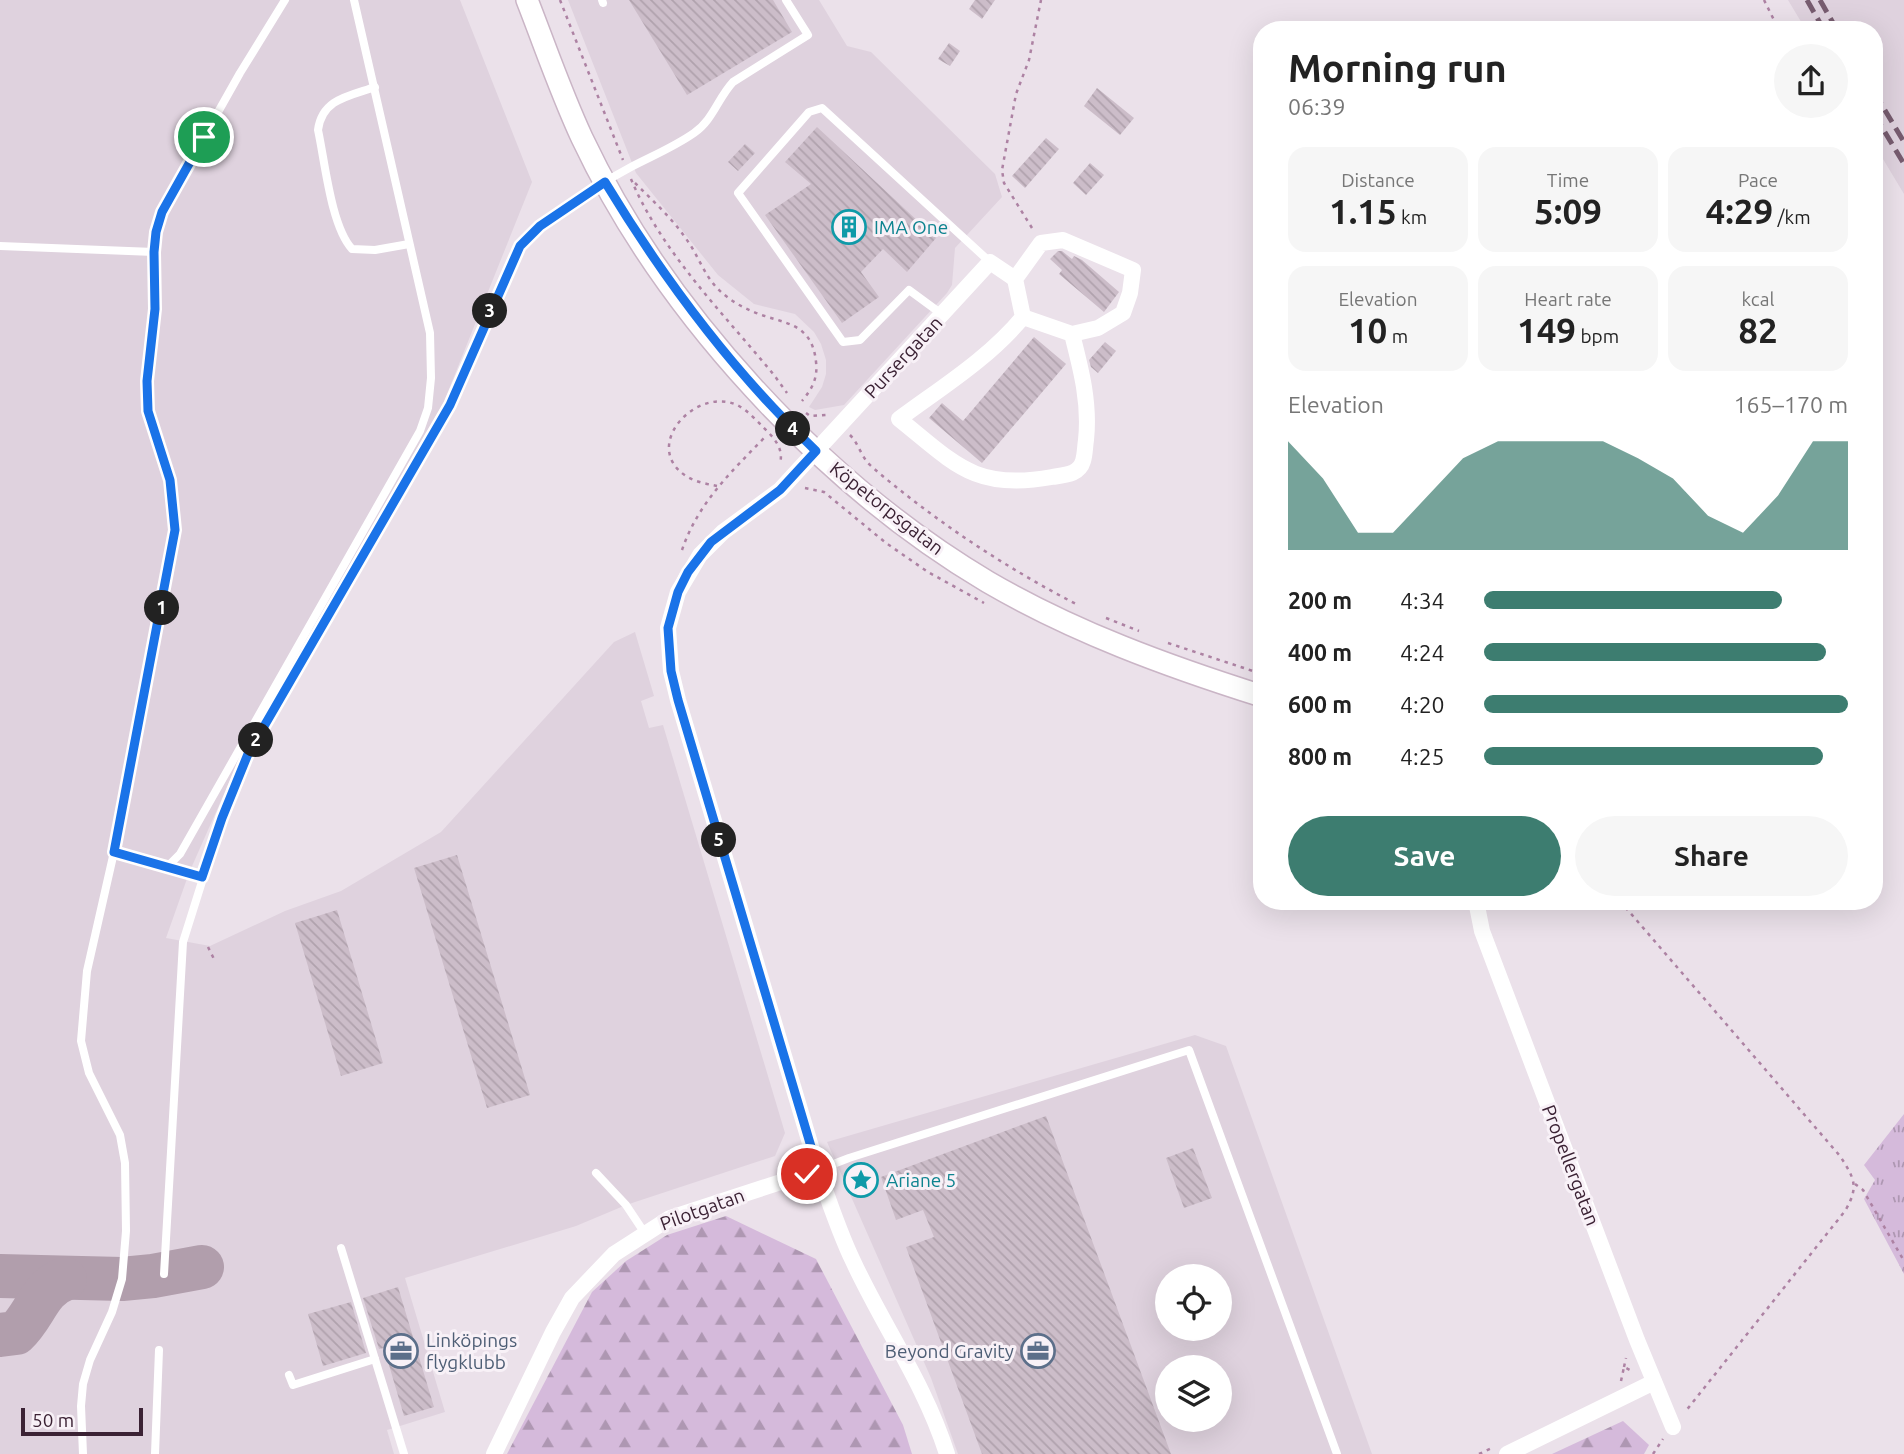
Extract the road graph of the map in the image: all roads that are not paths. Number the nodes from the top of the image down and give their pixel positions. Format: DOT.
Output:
graph roads {
  1 [pos="285,0"];
  2 [pos="354,0"];
  3 [pos="527,0"];
  4 [pos="786,0"];
  5 [pos="375,87"];
  6 [pos="605,182"];
  7 [pos="410,244"];
  8 [pos="0,246"];
  9 [pos="154,252"];
  10 [pos="990,262"];
  11 [pos="1015,279"];
  12 [pos="943,315"];
  13 [pos="1023,317"];
  14 [pos="1072,334"];
  15 [pos="816,451"];
  16 [pos="1253,693"];
  17 [pos="114,852"];
  18 [pos="168,866"];
  19 [pos="202,877"];
  20 [pos="1478,910"];
  21 [pos="818,1170"];
  22 [pos="596,1173"];
  23 [pos="644,1232"];
  24 [pos="341,1248"];
  25 [pos="164,1274"];
  26 [pos="159,1350"];
  27 [pos="375,1359"];
  28 [pos="289,1375"];
  29 [pos="1654,1382"];
  30 [pos="1673,1427"];
  31 [pos="83,1454"];
  32 [pos="155,1454"];
  33 [pos="404,1454"];
  34 [pos="494,1454"];
  35 [pos="947,1454"];
  36 [pos="1337,1454"];
  37 [pos="1507,1454"];
  1 -- 9 [label="lane"];
  2 -- 5 [label="lane"];
  3 -- 6 [label="street, Köpetorpsgatan"];
  4 -- 6 [label="lane"];
  5 -- 7 [label="lane"];
  5 -- 7 [label="lane"];
  6 -- 15 [label="street, Köpetorpsgatan"];
  6 -- 19 [label="lane"];
  7 -- 18 [label="lane"];
  8 -- 9 [label="lane"];
  9 -- 17 [label="lane"];
  10 -- 11 [label="street"];
  10 -- 12 [label="street, Pursergatan"];
  10 -- 12 [label="lane"];
  11 -- 13 [label="street"];
  11 -- 14 [label="street"];
  12 -- 15 [label="street, Pursergatan"];
  13 -- 14 [label="street"];
  13 -- 14 [label="street"];
  15 -- 16 [label="street, Köpetorpsgatan"];
  15 -- 21 [label="street"];
  17 -- 18 [label="lane"];
  17 -- 31 [label="lane"];
  18 -- 19 [label="lane"];
  19 -- 25 [label="lane"];
  20 -- 29 [label="street, Propellergatan"];
  21 -- 23 [label="street, Pilotgatan"];
  21 -- 35 [label="street"];
  21 -- 36 [label="lane"];
  22 -- 23 [label="lane"];
  23 -- 34 [label="street, Pilotgatan"];
  24 -- 27 [label="lane"];
  26 -- 32 [label="lane"];
  27 -- 28 [label="lane"];
  27 -- 33 [label="lane"];
  29 -- 30 [label="street, Propellergatan"];
  29 -- 37 [label="street"];
}
